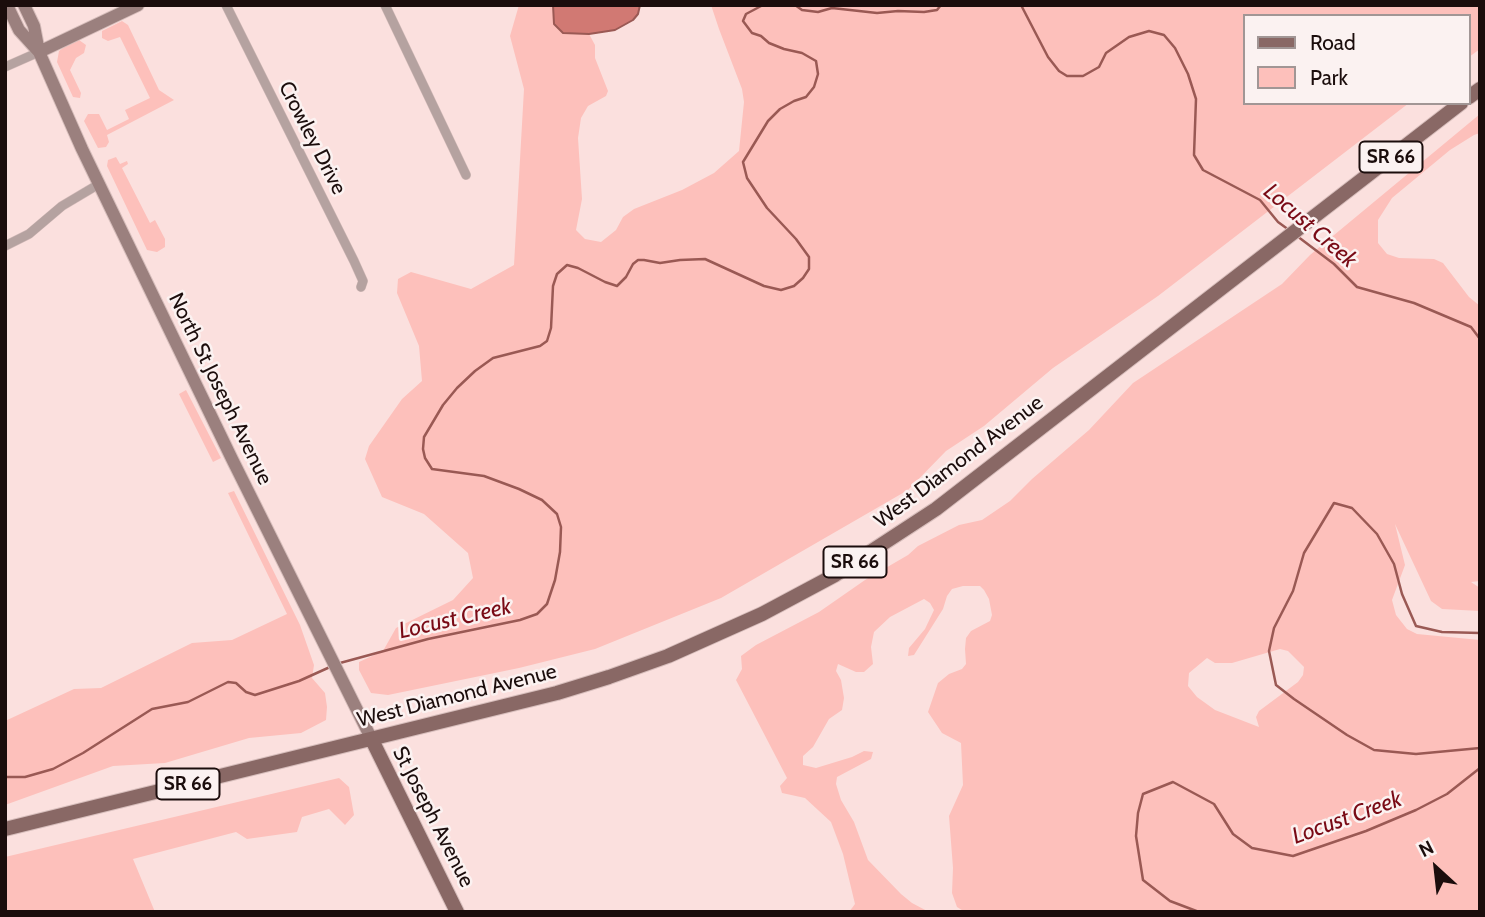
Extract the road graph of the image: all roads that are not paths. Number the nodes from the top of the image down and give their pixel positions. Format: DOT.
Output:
graph roads {
  1 [pos="7,5"];
  2 [pos="24,5"];
  3 [pos="138,5"];
  4 [pos="226,5"];
  5 [pos="385,5"];
  6 [pos="38,52"];
  7 [pos="5,67"];
  8 [pos="1458,105"];
  9 [pos="466,175"];
  10 [pos="100,184"];
  11 [pos="5,246"];
  12 [pos="361,287"];
  13 [pos="372,740"];
  14 [pos="5,829"];
  15 [pos="457,912"];
  1 -- 6 [label="main road, North St Joseph Avenue"];
  2 -- 6 [label="main road, North St Joseph Avenue"];
  3 -- 6 [label="main road"];
  4 -- 12 [label="street, Crowley Drive"];
  5 -- 9 [label="street"];
  6 -- 7 [label="street"];
  6 -- 10 [label="main road, North St Joseph Avenue"];
  8 -- 13 [label="main road, West Diamond Avenue / SR 66"];
  10 -- 11 [label="street"];
  10 -- 13 [label="main road, North St Joseph Avenue"];
  13 -- 14 [label="main road, West Diamond Avenue / SR 66"];
  13 -- 15 [label="main road, St Joseph Avenue"];
}
